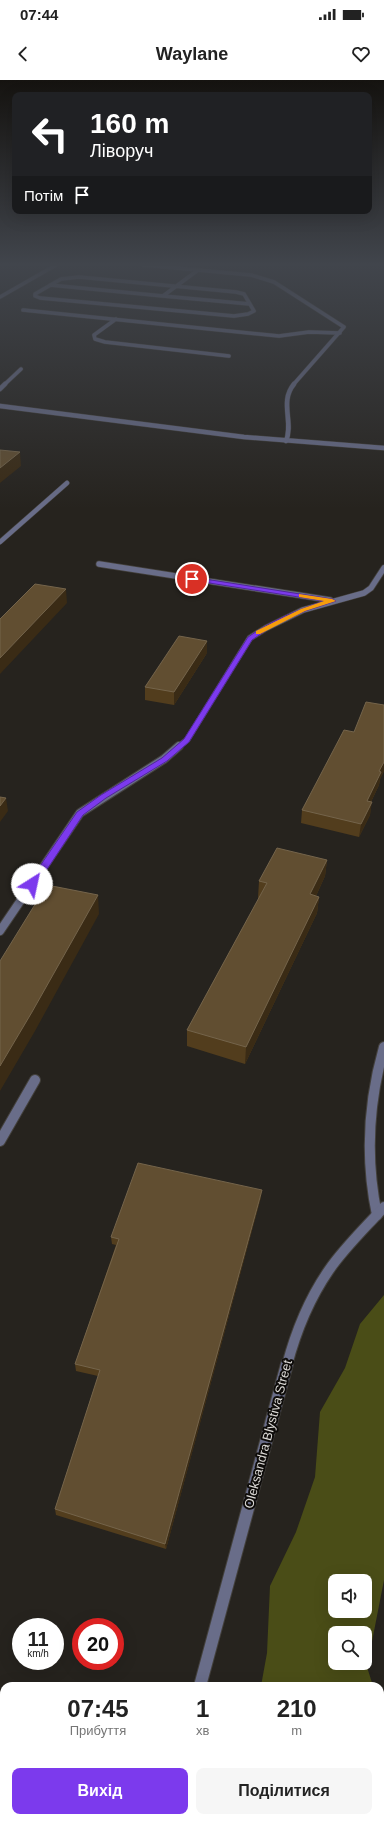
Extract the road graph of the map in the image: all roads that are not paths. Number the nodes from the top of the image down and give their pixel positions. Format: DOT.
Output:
graph roads {
  1 [pos="144,346"];
  2 [pos="328,346"];
  3 [pos="229,356"];
  4 [pos="21,369"];
  5 [pos="0,389"];
  6 [pos="0,406"];
  7 [pos="286,441"];
  8 [pos="384,448"];
  9 [pos="67,483"];
  10 [pos="0,542"];
  11 [pos="99,564"];
  12 [pos="384,568"];
  13 [pos="332,601"];
  14 [pos="0,931"];
  15 [pos="384,1047"];
  16 [pos="35,1080"];
  17 [pos="0,1141"];
  18 [pos="380,1211"];
  19 [pos="201,1682"];
  1 -- 3 [label="street"];
  2 -- 7 [label="street"];
  4 -- 5 [label="street"];
  6 -- 7 [label="street"];
  7 -- 8 [label="street"];
  9 -- 10 [label="street"];
  11 -- 13 [label="street"];
  12 -- 13 [label="street"];
  13 -- 14 [label="street"];
  15 -- 18 [label="street"];
  16 -- 17 [label="street"];
  18 -- 19 [label="street, Oleksandra Blystiva Street"];
}
